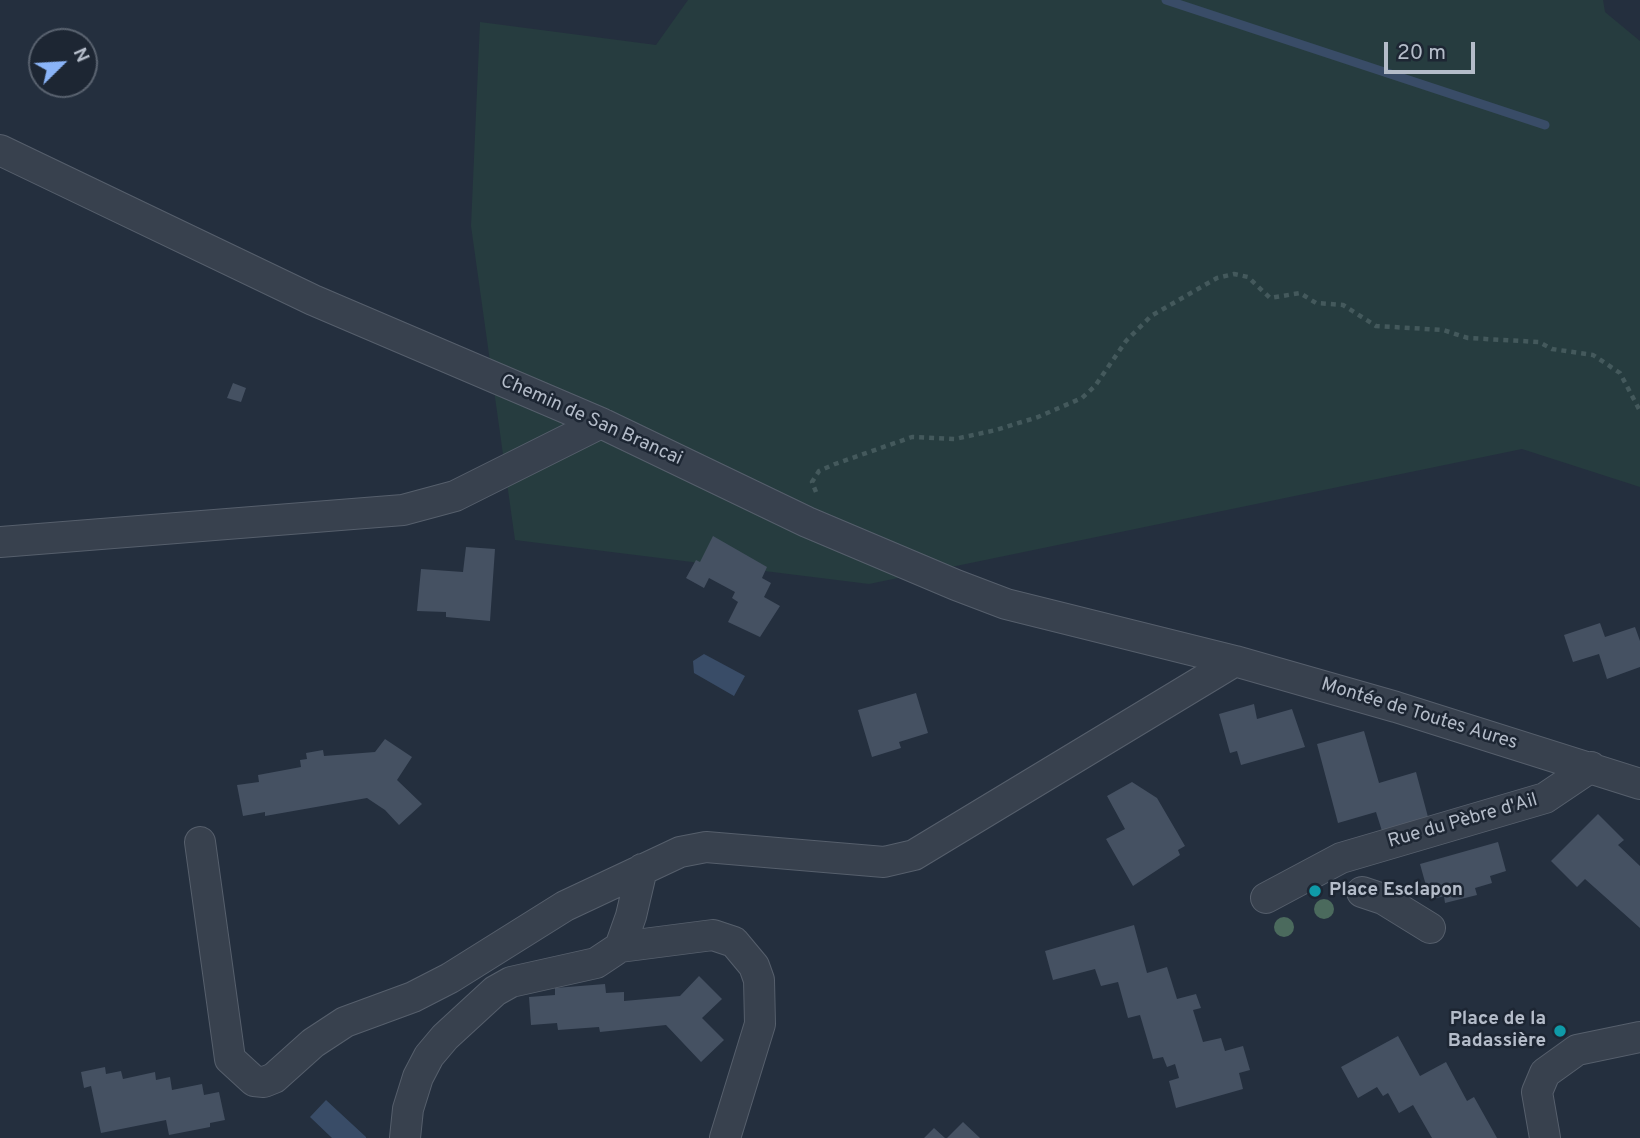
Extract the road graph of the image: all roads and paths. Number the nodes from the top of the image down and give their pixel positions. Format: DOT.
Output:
graph roads {
  1 [pos="0,150"];
  2 [pos="1640,411"];
  3 [pos="601,423"];
  4 [pos="830,532"];
  5 [pos="0,542"];
  6 [pos="1196,652"];
  7 [pos="1236,661"];
  8 [pos="1591,767"];
  9 [pos="1640,784"];
  10 [pos="200,842"];
  11 [pos="642,869"];
  12 [pos="1362,892"];
  13 [pos="1266,898"];
  14 [pos="1430,929"];
  15 [pos="620,947"];
  16 [pos="1640,1037"];
  17 [pos="405,1138"];
  18 [pos="725,1138"];
  19 [pos="1545,1138"];
  1 -- 3 [label="street, Chemin de San Brancai"];
  2 -- 4 [label="path"];
  3 -- 4 [label="street, Chemin de San Brancai"];
  3 -- 5 [label="street"];
  4 -- 6 [label="street, Chemin de San Brancai"];
  6 -- 7 [label="street, Montée de Toutes Aures"];
  7 -- 8 [label="street, Montée de Toutes Aures"];
  7 -- 11 [label="street"];
  8 -- 9 [label="street, Montée de Toutes Aures"];
  8 -- 13 [label="street, Rue du Pèbre d'Ail"];
  10 -- 11 [label="street"];
  11 -- 15 [label="street"];
  12 -- 14 [label="street"];
  15 -- 17 [label="street"];
  15 -- 18 [label="street"];
  16 -- 19 [label="street"];
}
